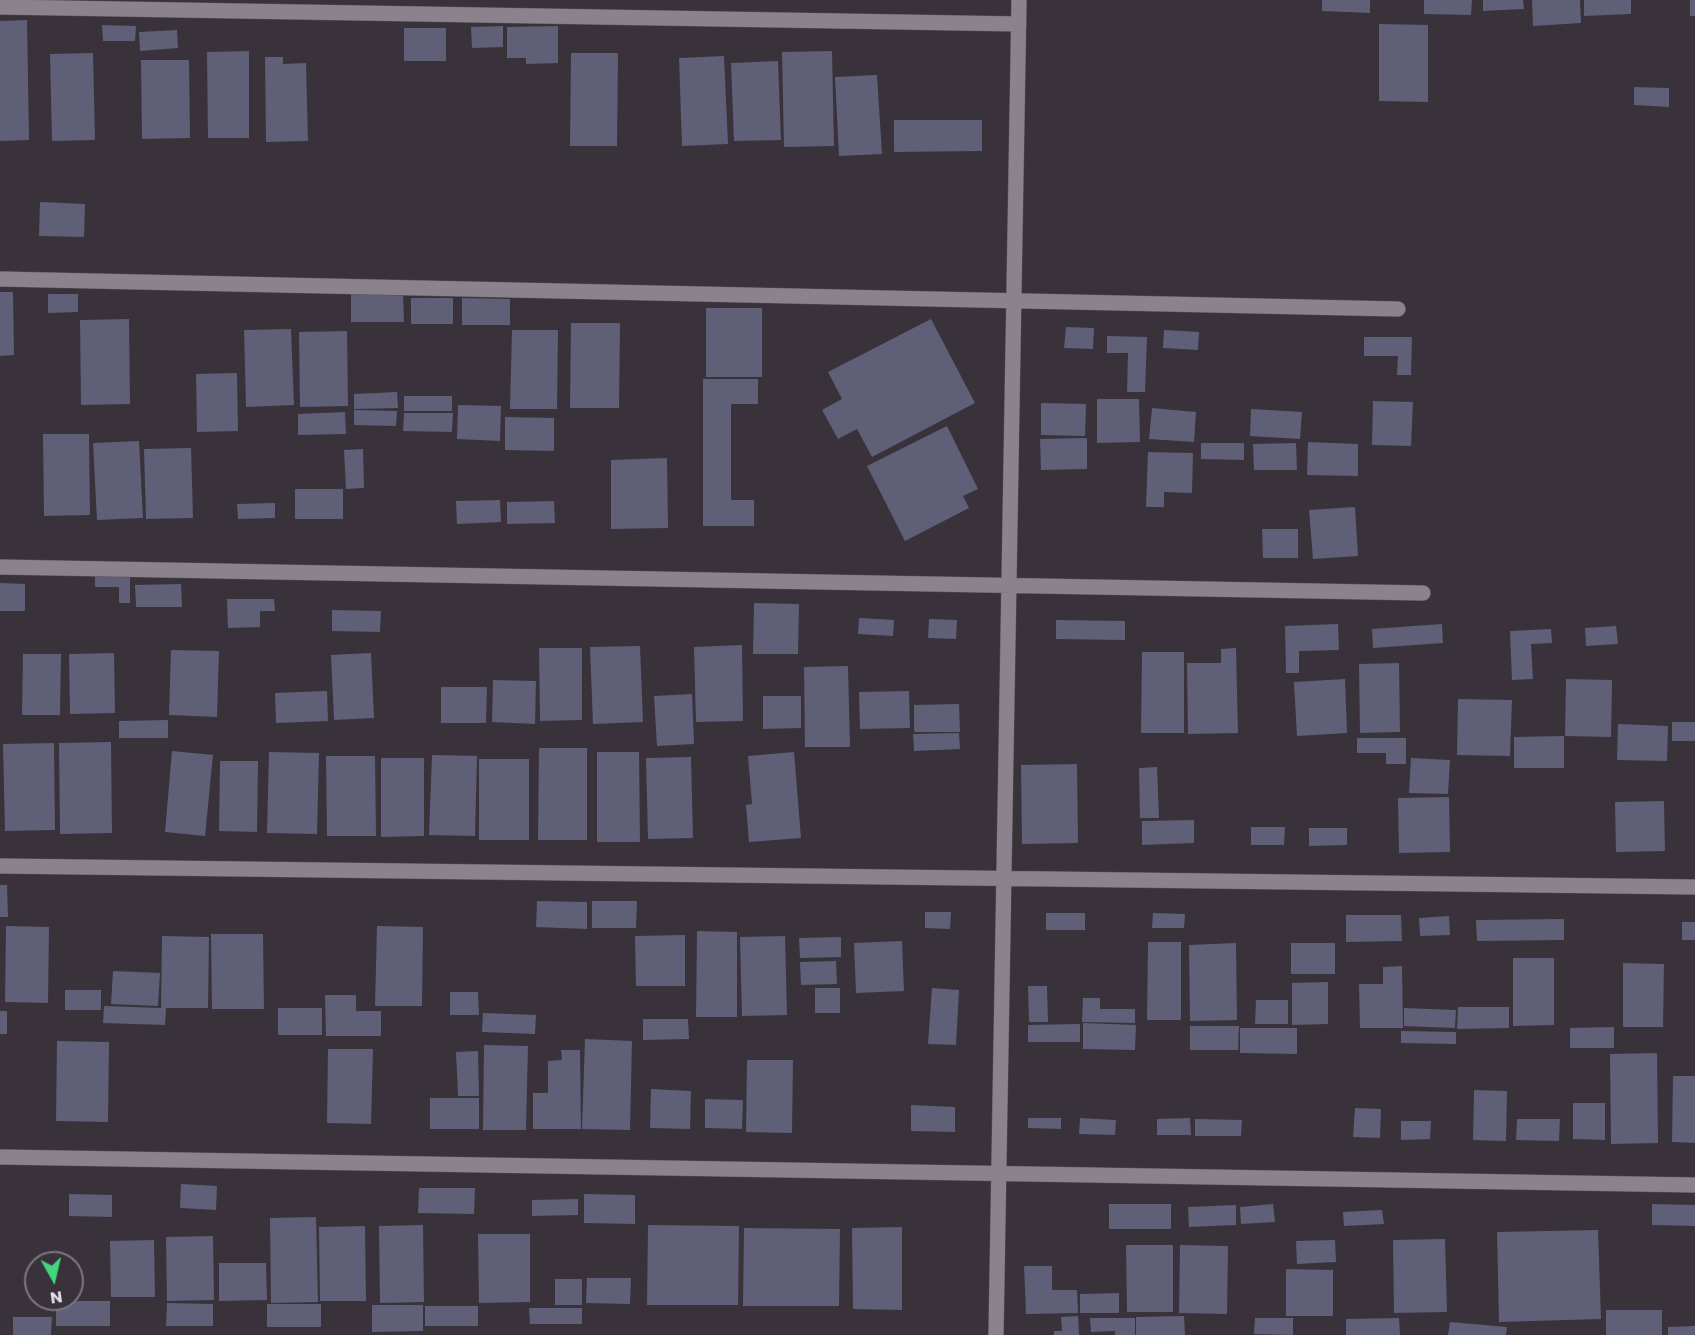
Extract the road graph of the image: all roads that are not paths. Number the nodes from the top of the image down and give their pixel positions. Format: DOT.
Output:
graph roads {
  1 [pos="1019,0"];
  2 [pos="0,7"];
  3 [pos="1019,24"];
  4 [pos="0,279"];
  5 [pos="1014,303"];
  6 [pos="1398,309"];
  7 [pos="0,567"];
  8 [pos="1009,586"];
  9 [pos="1423,593"];
  10 [pos="0,866"];
  11 [pos="1004,880"];
  12 [pos="1695,887"];
  13 [pos="0,1157"];
  14 [pos="999,1173"];
  15 [pos="1695,1185"];
  16 [pos="996,1335"];
  1 -- 3 [label="street"];
  2 -- 3 [label="street"];
  3 -- 5 [label="street"];
  4 -- 5 [label="street"];
  5 -- 6 [label="street"];
  5 -- 8 [label="street"];
  7 -- 8 [label="street"];
  8 -- 9 [label="street"];
  8 -- 11 [label="street"];
  10 -- 11 [label="street"];
  11 -- 12 [label="street"];
  11 -- 14 [label="street"];
  13 -- 14 [label="street"];
  14 -- 15 [label="street"];
  14 -- 16 [label="street"];
}
